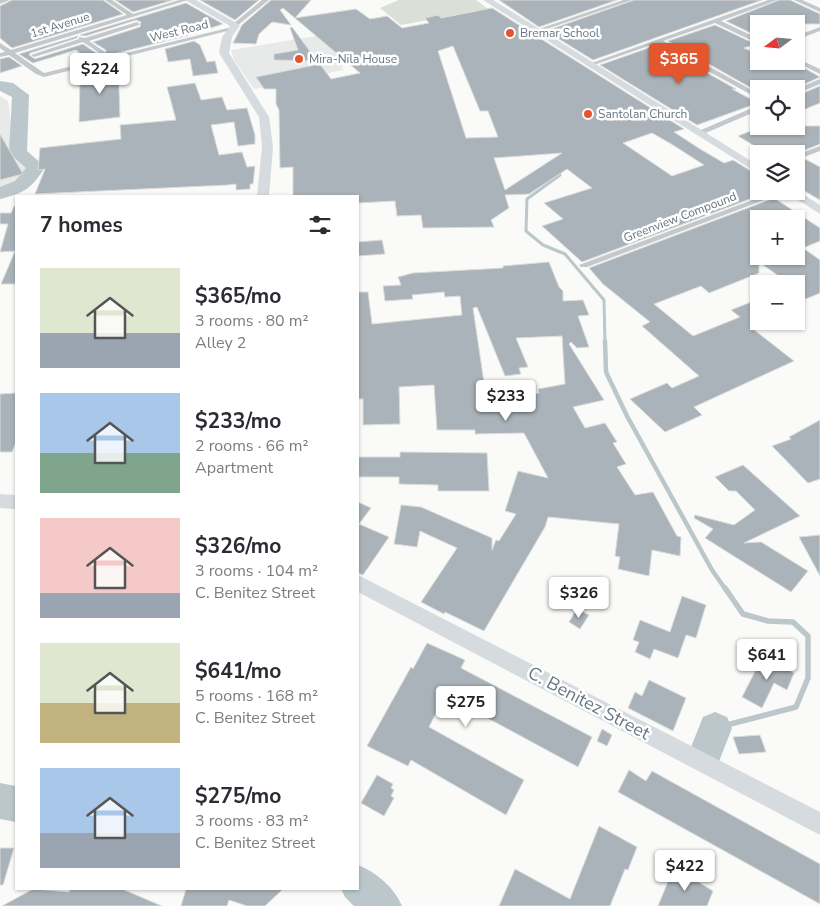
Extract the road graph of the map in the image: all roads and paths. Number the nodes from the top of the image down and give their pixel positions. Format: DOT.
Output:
graph roads {
  1 [pos="7,0"];
  2 [pos="108,0"];
  3 [pos="185,0"];
  4 [pos="189,0"];
  5 [pos="266,0"];
  6 [pos="487,0"];
  7 [pos="629,0"];
  8 [pos="774,0"];
  9 [pos="798,0"];
  10 [pos="0,2"];
  11 [pos="820,10"];
  12 [pos="131,15"];
  13 [pos="717,21"];
  14 [pos="137,24"];
  15 [pos="234,27"];
  16 [pos="820,29"];
  17 [pos="536,31"];
  18 [pos="73,33"];
  19 [pos="805,35"];
  20 [pos="750,38"];
  21 [pos="84,40"];
  22 [pos="657,41"];
  23 [pos="0,45"];
  24 [pos="10,52"];
  25 [pos="103,53"];
  26 [pos="0,55"];
  27 [pos="34,55"];
  28 [pos="805,64"];
  29 [pos="590,65"];
  30 [pos="820,72"];
  31 [pos="820,82"];
  32 [pos="805,88"];
  33 [pos="750,92"];
  34 [pos="750,111"];
  35 [pos="698,133"];
  36 [pos="820,148"];
  37 [pos="805,154"];
  38 [pos="750,165"];
  39 [pos="263,195"];
  40 [pos="760,200"];
  41 [pos="804,200"];
  42 [pos="820,210"];
  43 [pos="584,265"];
  44 [pos="0,501"];
  45 [pos="15,502"];
  46 [pos="359,584"];
  47 [pos="820,824"];
  1 -- 10 [label="street"];
  2 -- 12 [label="street"];
  3 -- 12 [label="street, 1st Avenue"];
  4 -- 15 [label="street"];
  5 -- 15 [label="street"];
  6 -- 17 [label="street"];
  7 -- 17 [label="street"];
  8 -- 13 [label="street"];
  9 -- 11 [label="street"];
  12 -- 18 [label="street, 1st Avenue"];
  13 -- 20 [label="street"];
  13 -- 22 [label="street"];
  14 -- 21 [label="street"];
  15 -- 24 [label="street, West Road"];
  15 -- 39 [label="street"];
  16 -- 19 [label="street"];
  17 -- 29 [label="main road"];
  18 -- 21 [label="street"];
  18 -- 24 [label="street, 1st Avenue"];
  21 -- 25 [label="street"];
  21 -- 27 [label="street"];
  22 -- 29 [label="street"];
  22 -- 33 [label="street"];
  23 -- 24 [label="street"];
  24 -- 26 [label="street, 1st Avenue"];
  28 -- 30 [label="street"];
  29 -- 35 [label="main road"];
  31 -- 32 [label="street"];
  34 -- 35 [label="street"];
  35 -- 38 [label="main road"];
  36 -- 37 [label="street"];
  40 -- 43 [label="street, Greenview Compound"];
  41 -- 42 [label="street"];
  44 -- 45 [label="street"];
  46 -- 47 [label="street, C. Benitez Street"];
}
